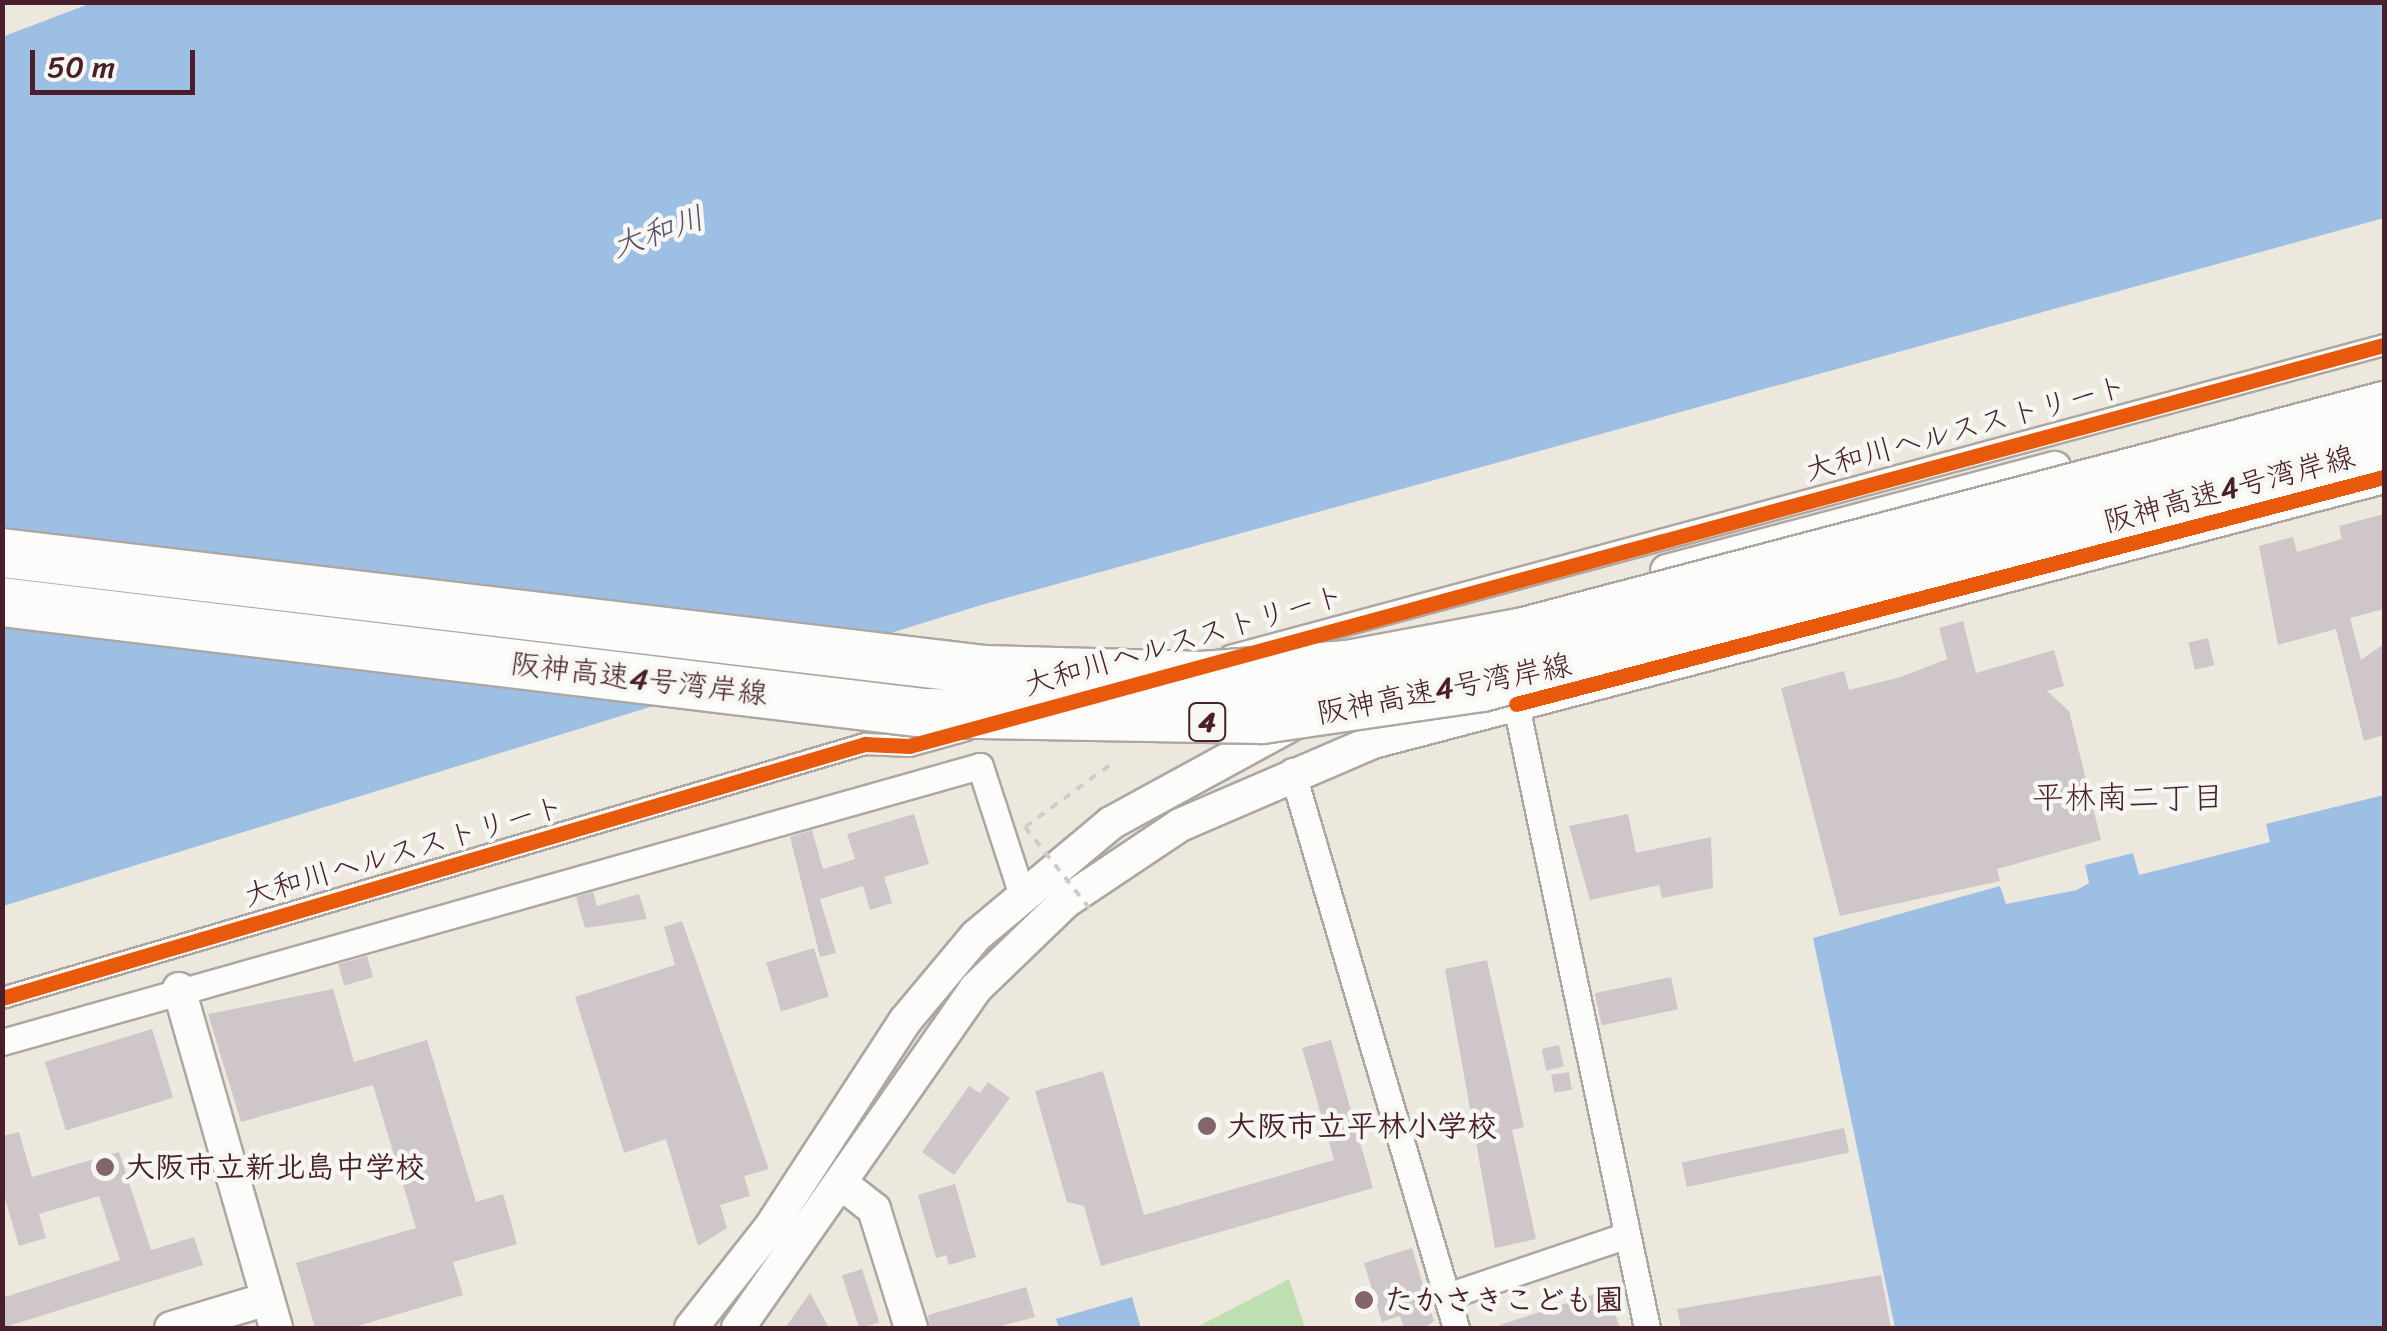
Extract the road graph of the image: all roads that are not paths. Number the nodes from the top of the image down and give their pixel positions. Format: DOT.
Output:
graph roads {
  1 [pos="2384,345"];
  2 [pos="2384,382"];
  3 [pos="2384,406"];
  4 [pos="2384,447"];
  5 [pos="2384,477"];
  6 [pos="2,552"];
  7 [pos="2,602"];
  8 [pos="1500,632"];
  9 [pos="1516,704"];
  10 [pos="1292,771"];
  11 [pos="1021,892"];
  12 [pos="178,988"];
  13 [pos="2,998"];
  14 [pos="2,1042"];
  15 [pos="842,1184"];
  16 [pos="1627,1235"];
  17 [pos="1447,1296"];
  18 [pos="272,1314"];
  19 [pos="171,1328"];
  20 [pos="691,1328"];
  21 [pos="738,1328"];
  22 [pos="912,1328"];
  23 [pos="1456,1328"];
  24 [pos="1647,1328"];
  1 -- 13 [label="street, 大和川ヘルスストリート"];
  2 -- 8 [label="street"];
  3 -- 6 [label="highway, 阪神高速4号湾岸線 / 4, bridge"];
  4 -- 7 [label="highway, 阪神高速4号湾岸線 / 4, bridge"];
  5 -- 9 [label="street"];
  8 -- 9 [label="street"];
  8 -- 11 [label="street"];
  9 -- 10 [label="street"];
  9 -- 16 [label="street"];
  10 -- 15 [label="street"];
  10 -- 17 [label="street"];
  11 -- 12 [label="street"];
  11 -- 20 [label="street"];
  12 -- 14 [label="street"];
  12 -- 18 [label="street"];
  15 -- 21 [label="street"];
  15 -- 22 [label="street"];
  16 -- 17 [label="street"];
  16 -- 24 [label="street"];
  17 -- 23 [label="street"];
  18 -- 19 [label="street"];
}
